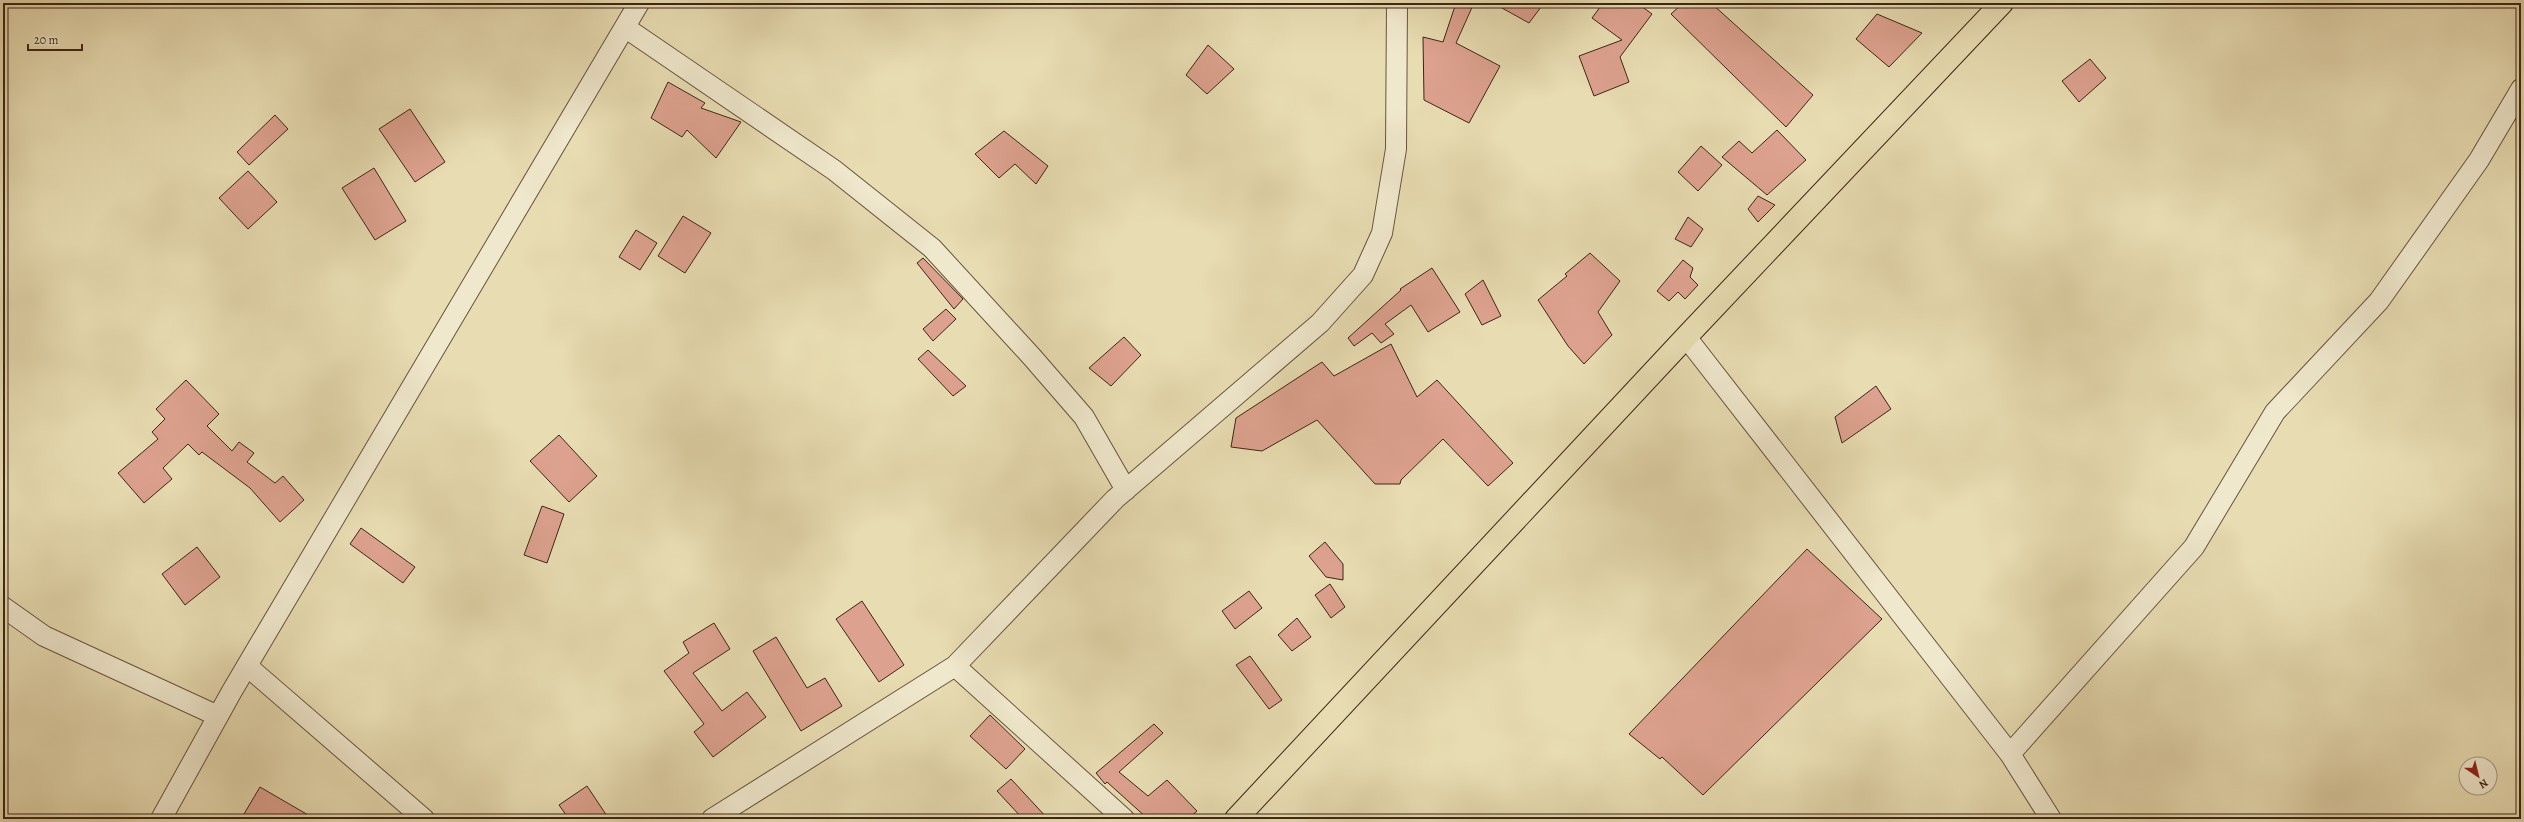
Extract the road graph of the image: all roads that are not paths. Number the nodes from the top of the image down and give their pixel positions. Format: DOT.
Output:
graph roads {
  1 [pos="640,3"];
  2 [pos="1397,3"];
  3 [pos="2002,3"];
  4 [pos="626,28"];
  5 [pos="2521,89"];
  6 [pos="1686,337"];
  7 [pos="1126,490"];
  8 [pos="3,607"];
  9 [pos="246,666"];
  10 [pos="955,666"];
  11 [pos="218,716"];
  12 [pos="2010,754"];
  13 [pos="161,819"];
  14 [pos="424,819"];
  15 [pos="712,819"];
  16 [pos="1124,819"];
  17 [pos="1236,819"];
  18 [pos="2050,819"];
  1 -- 4 [label="street"];
  2 -- 7 [label="street"];
  3 -- 6 [label="main road"];
  4 -- 7 [label="street"];
  4 -- 9 [label="street"];
  5 -- 12 [label="street"];
  6 -- 12 [label="street"];
  6 -- 17 [label="main road"];
  7 -- 10 [label="street"];
  8 -- 11 [label="street"];
  9 -- 11 [label="street"];
  9 -- 14 [label="street"];
  10 -- 15 [label="street"];
  10 -- 16 [label="street"];
  11 -- 13 [label="street"];
  12 -- 18 [label="street"];
}
